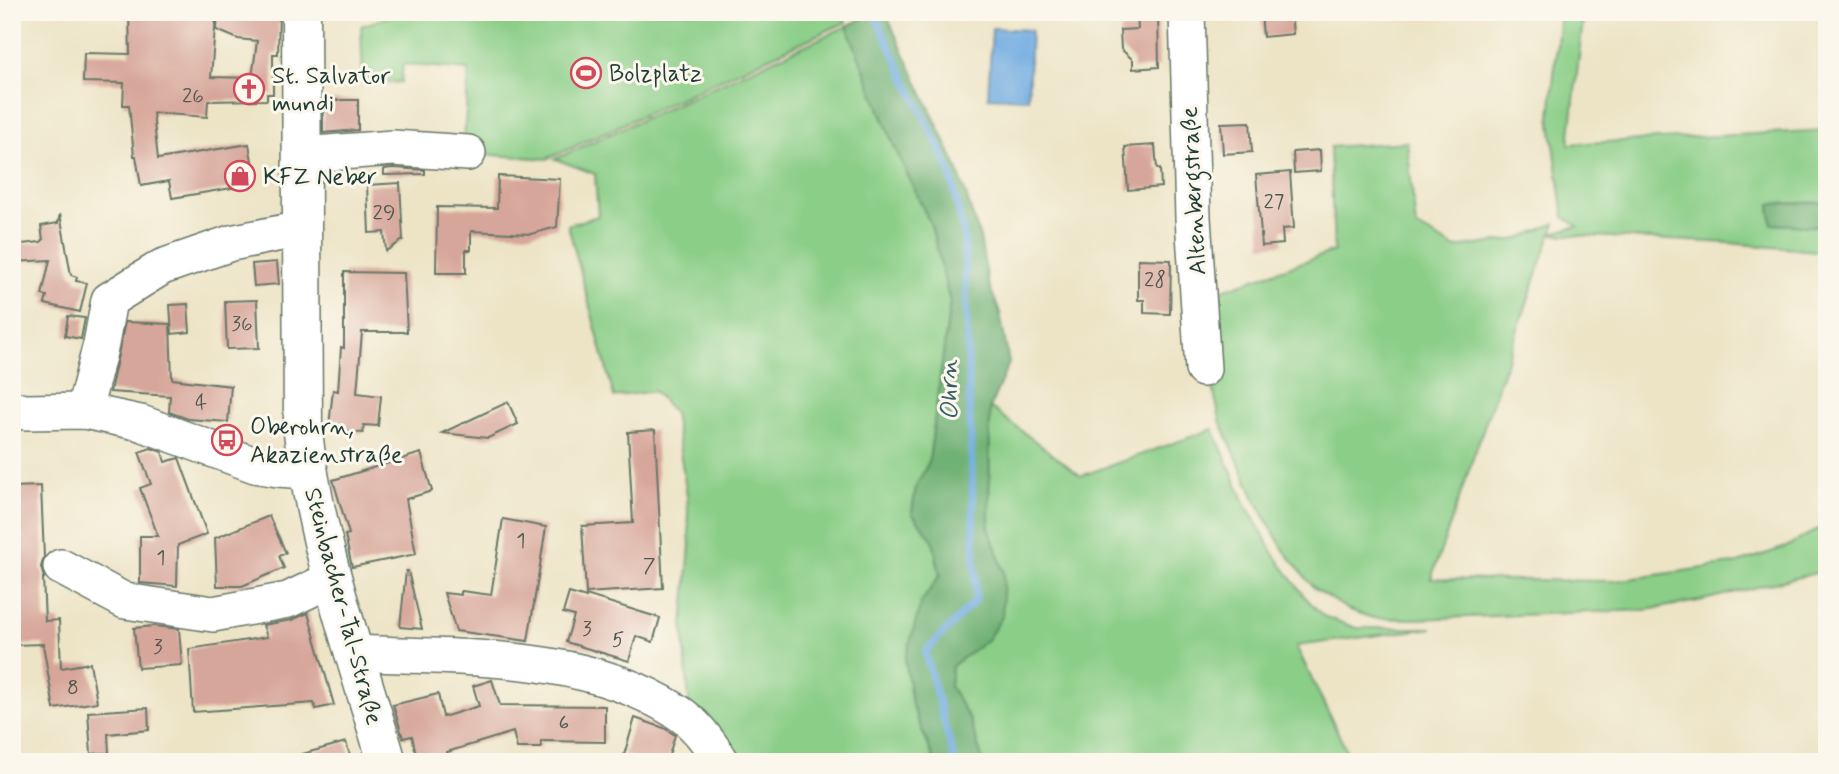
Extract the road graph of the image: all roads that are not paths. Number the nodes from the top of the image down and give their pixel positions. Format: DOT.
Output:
graph roads {
  1 [pos="301,12"];
  2 [pos="1186,12"];
  3 [pos="468,153"];
  4 [pos="302,155"];
  5 [pos="301,229"];
  6 [pos="1203,369"];
  7 [pos="12,409"];
  8 [pos="83,411"];
  9 [pos="307,471"];
  10 [pos="61,567"];
  11 [pos="332,579"];
  12 [pos="355,653"];
  13 [pos="387,762"];
  14 [pos="722,762"];
  1 -- 4 [label="main road, Steinbacher-Tal-Straße"];
  2 -- 6 [label="street, Altenbergstraße"];
  3 -- 4 [label="street"];
  4 -- 5 [label="main road, Steinbacher-Tal-Straße"];
  5 -- 8 [label="street"];
  5 -- 9 [label="main road, Steinbacher-Tal-Straße"];
  7 -- 8 [label="street"];
  8 -- 9 [label="street"];
  9 -- 11 [label="main road, Steinbacher-Tal-Straße"];
  10 -- 11 [label="street"];
  11 -- 12 [label="main road, Steinbacher-Tal-Straße"];
  12 -- 13 [label="main road, Steinbacher-Tal-Straße"];
  12 -- 14 [label="street"];
}
